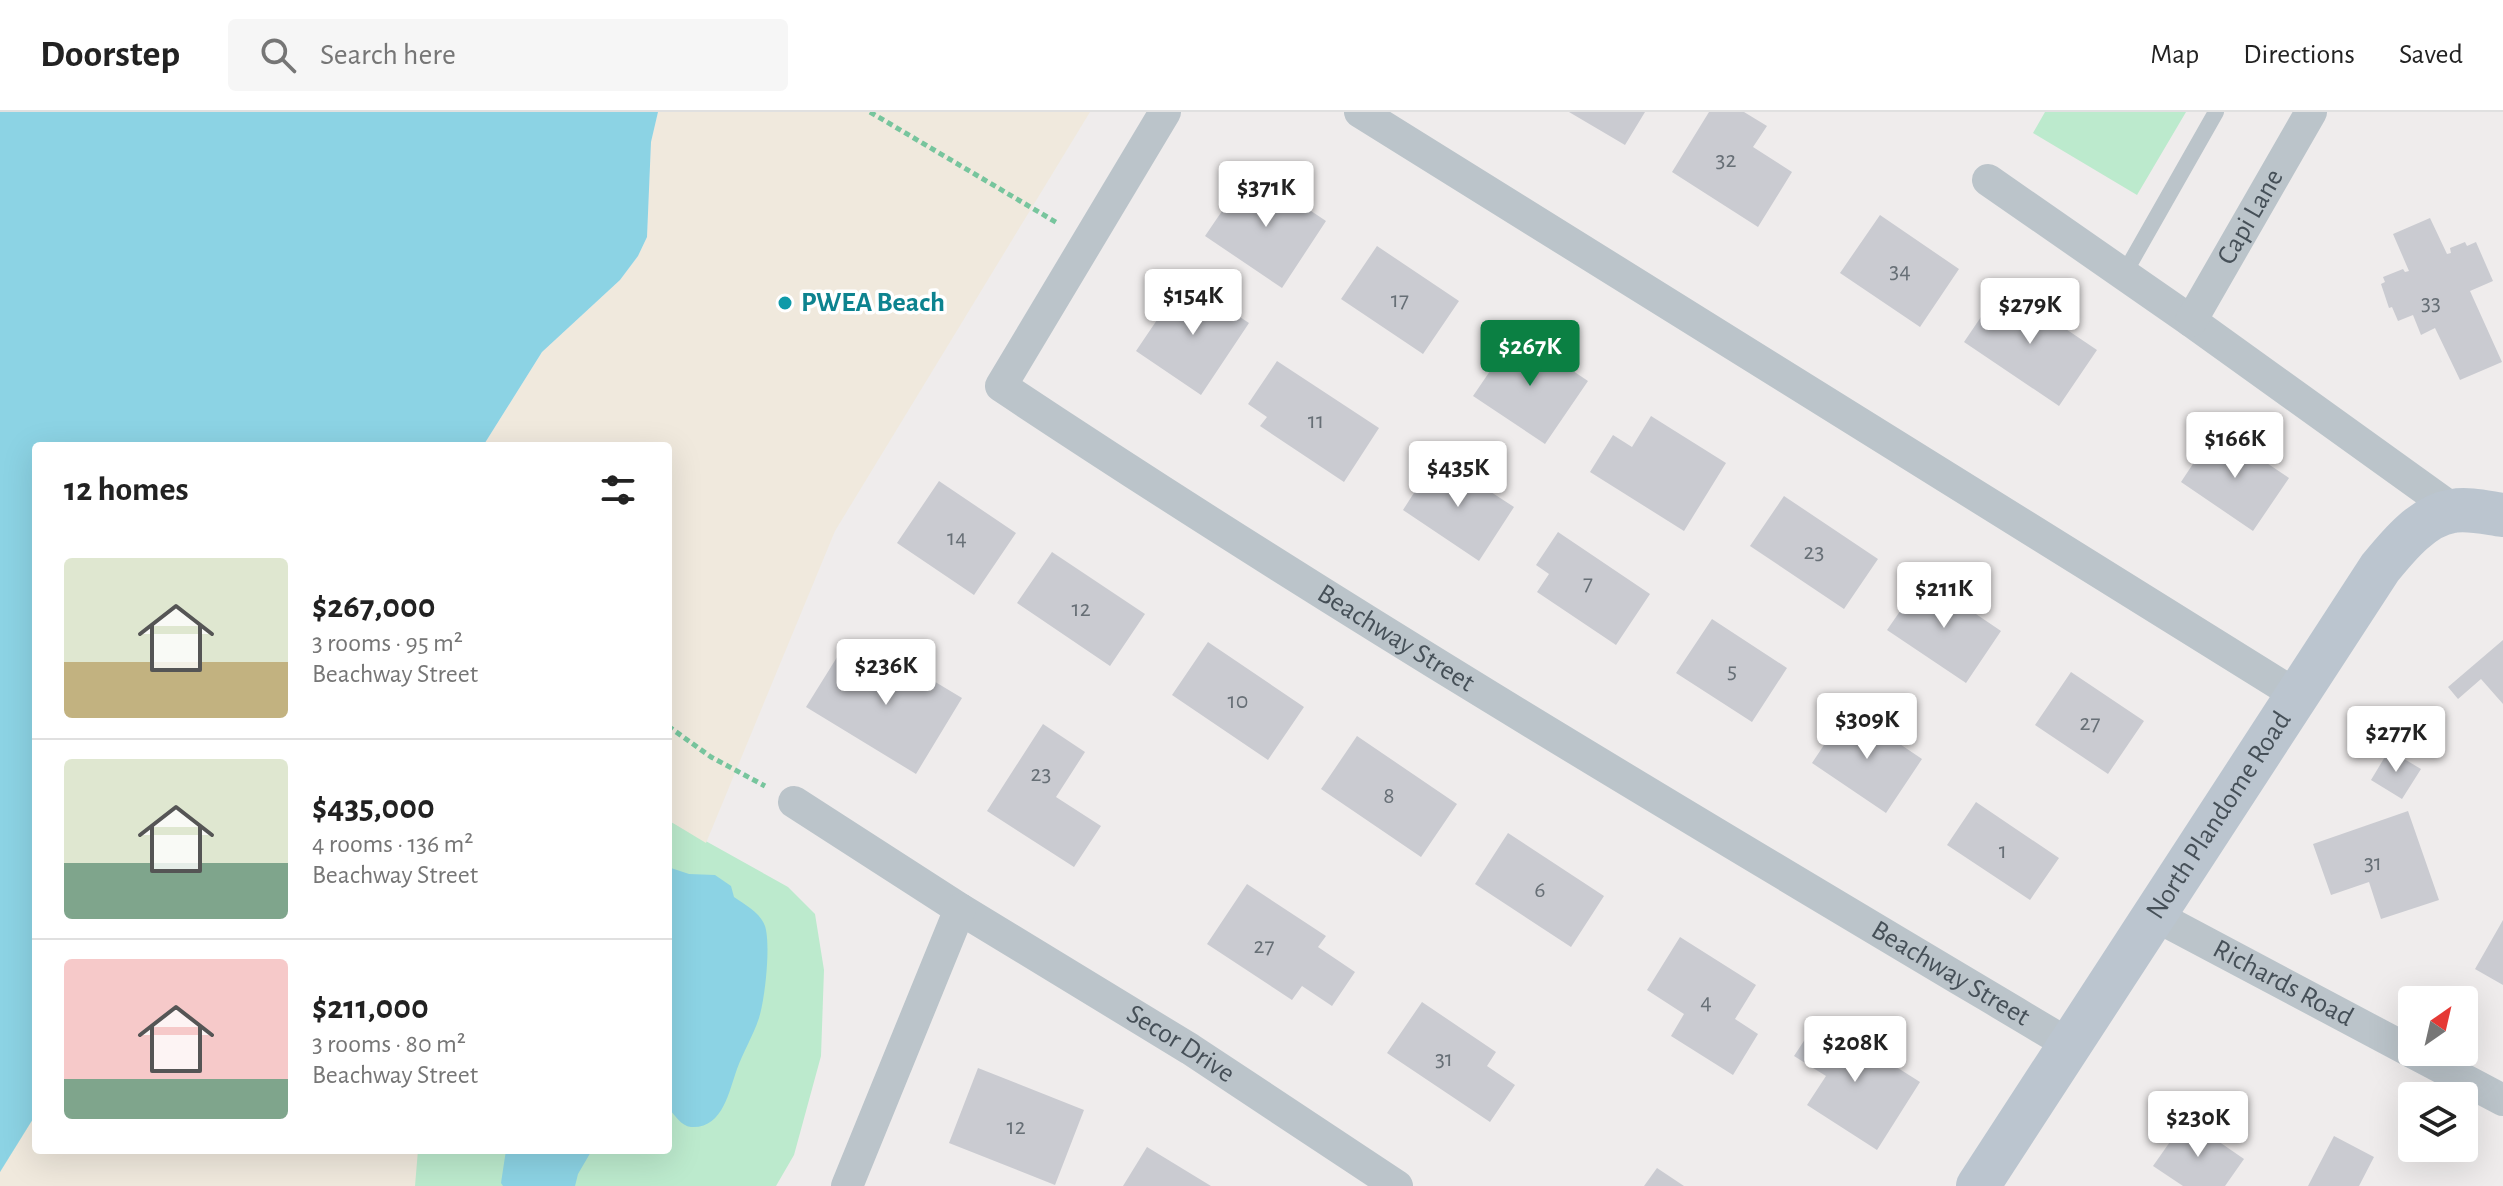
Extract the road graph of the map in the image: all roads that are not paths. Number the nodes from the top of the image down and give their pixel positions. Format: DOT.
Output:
graph roads {
  1 [pos="1165,112"];
  2 [pos="1360,112"];
  3 [pos="2216,112"];
  4 [pos="2311,112"];
  5 [pos="1988,180"];
  6 [pos="2124,274"];
  7 [pos="2191,321"];
  8 [pos="2454,510"];
  9 [pos="2503,515"];
  10 [pos="2298,696"];
  11 [pos="794,802"];
  12 [pos="960,909"];
  13 [pos="2154,915"];
  14 [pos="2070,1045"];
  15 [pos="2398,1045"];
  16 [pos="2439,1066"];
  17 [pos="2503,1100"];
  18 [pos="847,1186"];
  19 [pos="1397,1186"];
  20 [pos="1978,1186"];
  1 -- 14 [label="street, Beachway Street"];
  2 -- 10 [label="street"];
  3 -- 6 [label="lane"];
  4 -- 7 [label="street, Capi Lane"];
  5 -- 6 [label="street"];
  6 -- 7 [label="street"];
  7 -- 8 [label="street"];
  8 -- 9 [label="main road"];
  8 -- 10 [label="main road, North Plandome Road"];
  10 -- 13 [label="main road, North Plandome Road"];
  11 -- 12 [label="street, Secor Drive"];
  12 -- 18 [label="street"];
  12 -- 19 [label="street, Secor Drive"];
  13 -- 14 [label="main road, North Plandome Road"];
  13 -- 15 [label="street, Richards Road"];
  14 -- 20 [label="main road, North Plandome Road"];
  16 -- 17 [label="street, Richards Road"];
}
